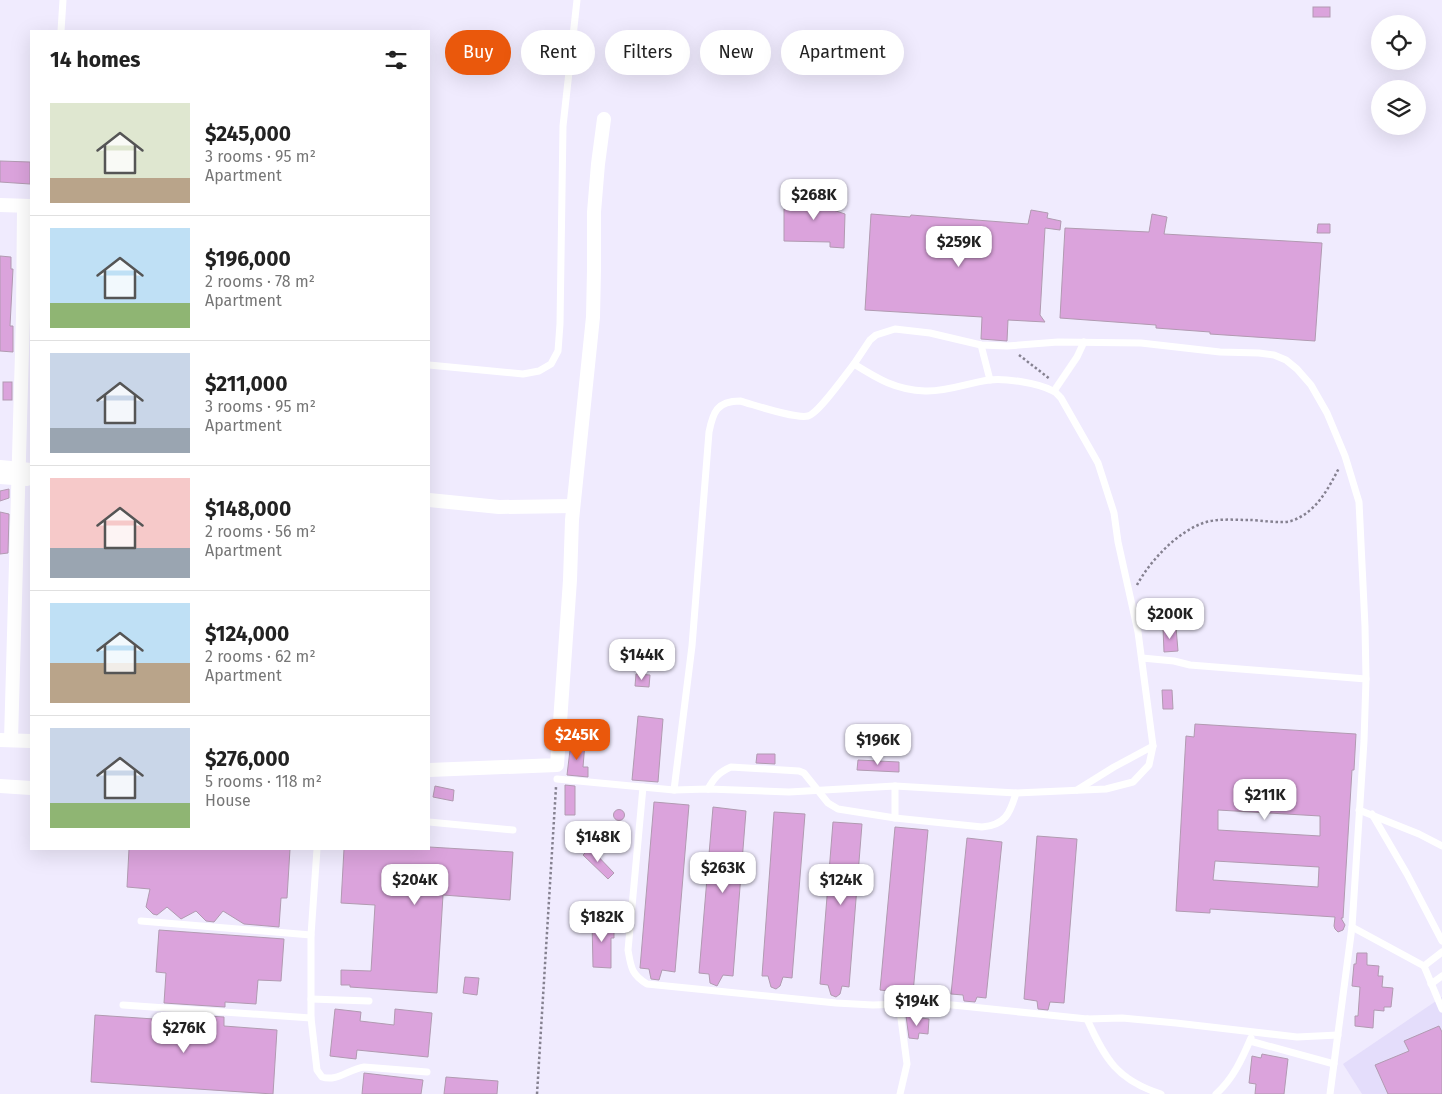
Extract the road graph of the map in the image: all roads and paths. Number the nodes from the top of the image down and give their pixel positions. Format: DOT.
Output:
graph roads {
  1 [pos="63,0"];
  2 [pos="577,0"];
  3 [pos="61,30"];
  4 [pos="604,119"];
  5 [pos="0,205"];
  6 [pos="28,206"];
  7 [pos="1084,342"];
  8 [pos="981,345"];
  9 [pos="1007,346"];
  10 [pos="854,364"];
  11 [pos="430,365"];
  12 [pos="990,380"];
  13 [pos="1056,388"];
  14 [pos="1345,456"];
  15 [pos="0,467"];
  16 [pos="25,474"];
  17 [pos="0,477"];
  18 [pos="430,500"];
  19 [pos="573,506"];
  20 [pos="430,507"];
  21 [pos="499,507"];
  22 [pos="1130,598"];
  23 [pos="1142,658"];
  24 [pos="1366,679"];
  25 [pos="6,740"];
  26 [pos="30,741"];
  27 [pos="1153,746"];
  28 [pos="430,770"];
  29 [pos="557,778"];
  30 [pos="0,786"];
  31 [pos="895,786"];
  32 [pos="643,787"];
  33 [pos="30,788"];
  34 [pos="708,789"];
  35 [pos="674,790"];
  36 [pos="817,790"];
  37 [pos="1077,790"];
  38 [pos="1016,793"];
  39 [pos="1359,810"];
  40 [pos="1372,814"];
  41 [pos="895,818"];
  42 [pos="430,822"];
  43 [pos="513,830"];
  44 [pos="1442,846"];
  45 [pos="317,850"];
  46 [pos="141,921"];
  47 [pos="1352,927"];
  48 [pos="311,935"];
  49 [pos="1442,941"];
  50 [pos="1442,952"];
  51 [pos="1424,966"];
  52 [pos="1442,976"];
  53 [pos="1431,984"];
  54 [pos="311,999"];
  55 [pos="369,1001"];
  56 [pos="899,1003"];
  57 [pos="123,1004"];
  58 [pos="1442,1009"];
  59 [pos="312,1018"];
  60 [pos="1087,1018"];
  61 [pos="1253,1033"];
  62 [pos="1338,1035"];
  63 [pos="1250,1041"];
  64 [pos="1334,1064"];
  65 [pos="426,1072"];
  66 [pos="536,1094"];
  67 [pos="900,1094"];
  68 [pos="1161,1094"];
  69 [pos="1216,1094"];
  70 [pos="1330,1094"];
  1 -- 3 [label="lane"];
  2 -- 11 [label="lane"];
  4 -- 19 [label="street"];
  5 -- 6 [label="street"];
  6 -- 16 [label="street"];
  7 -- 9 [label="lane"];
  7 -- 13 [label="lane"];
  7 -- 14 [label="lane"];
  8 -- 9 [label="lane"];
  8 -- 10 [label="lane"];
  8 -- 12 [label="lane"];
  9 -- 13 [label="path"];
  10 -- 12 [label="lane"];
  10 -- 35 [label="lane"];
  12 -- 13 [label="lane"];
  13 -- 22 [label="lane"];
  14 -- 22 [label="path"];
  14 -- 24 [label="lane"];
  15 -- 16 [label="street"];
  16 -- 17 [label="street"];
  16 -- 25 [label="street"];
  18 -- 21 [label="street"];
  19 -- 21 [label="street"];
  19 -- 28 [label="street"];
  20 -- 21 [label="street"];
  22 -- 23 [label="lane"];
  23 -- 24 [label="lane"];
  23 -- 27 [label="lane"];
  24 -- 39 [label="lane"];
  25 -- 26 [label="street"];
  27 -- 37 [label="lane"];
  27 -- 37 [label="lane"];
  29 -- 32 [label="lane"];
  29 -- 66 [label="path"];
  30 -- 33 [label="street"];
  31 -- 36 [label="lane"];
  31 -- 38 [label="lane"];
  31 -- 41 [label="lane"];
  32 -- 35 [label="lane"];
  32 -- 56 [label="lane"];
  34 -- 35 [label="lane"];
  34 -- 36 [label="lane"];
  34 -- 36 [label="lane"];
  36 -- 41 [label="lane"];
  37 -- 38 [label="lane"];
  38 -- 41 [label="lane"];
  39 -- 40 [label="lane"];
  39 -- 47 [label="lane"];
  40 -- 44 [label="lane"];
  40 -- 49 [label="lane"];
  42 -- 43 [label="lane"];
  45 -- 48 [label="lane"];
  46 -- 48 [label="lane"];
  47 -- 51 [label="lane"];
  47 -- 62 [label="lane"];
  48 -- 54 [label="lane"];
  50 -- 51 [label="lane"];
  51 -- 53 [label="lane"];
  52 -- 53 [label="lane"];
  53 -- 58 [label="lane"];
  54 -- 55 [label="lane"];
  54 -- 59 [label="lane"];
  56 -- 60 [label="lane"];
  56 -- 67 [label="lane"];
  57 -- 59 [label="lane"];
  59 -- 65 [label="lane"];
  60 -- 61 [label="lane"];
  60 -- 68 [label="lane"];
  61 -- 62 [label="lane"];
  61 -- 63 [label="lane"];
  62 -- 64 [label="lane"];
  63 -- 64 [label="lane"];
  63 -- 69 [label="lane"];
  64 -- 70 [label="lane"];
}
